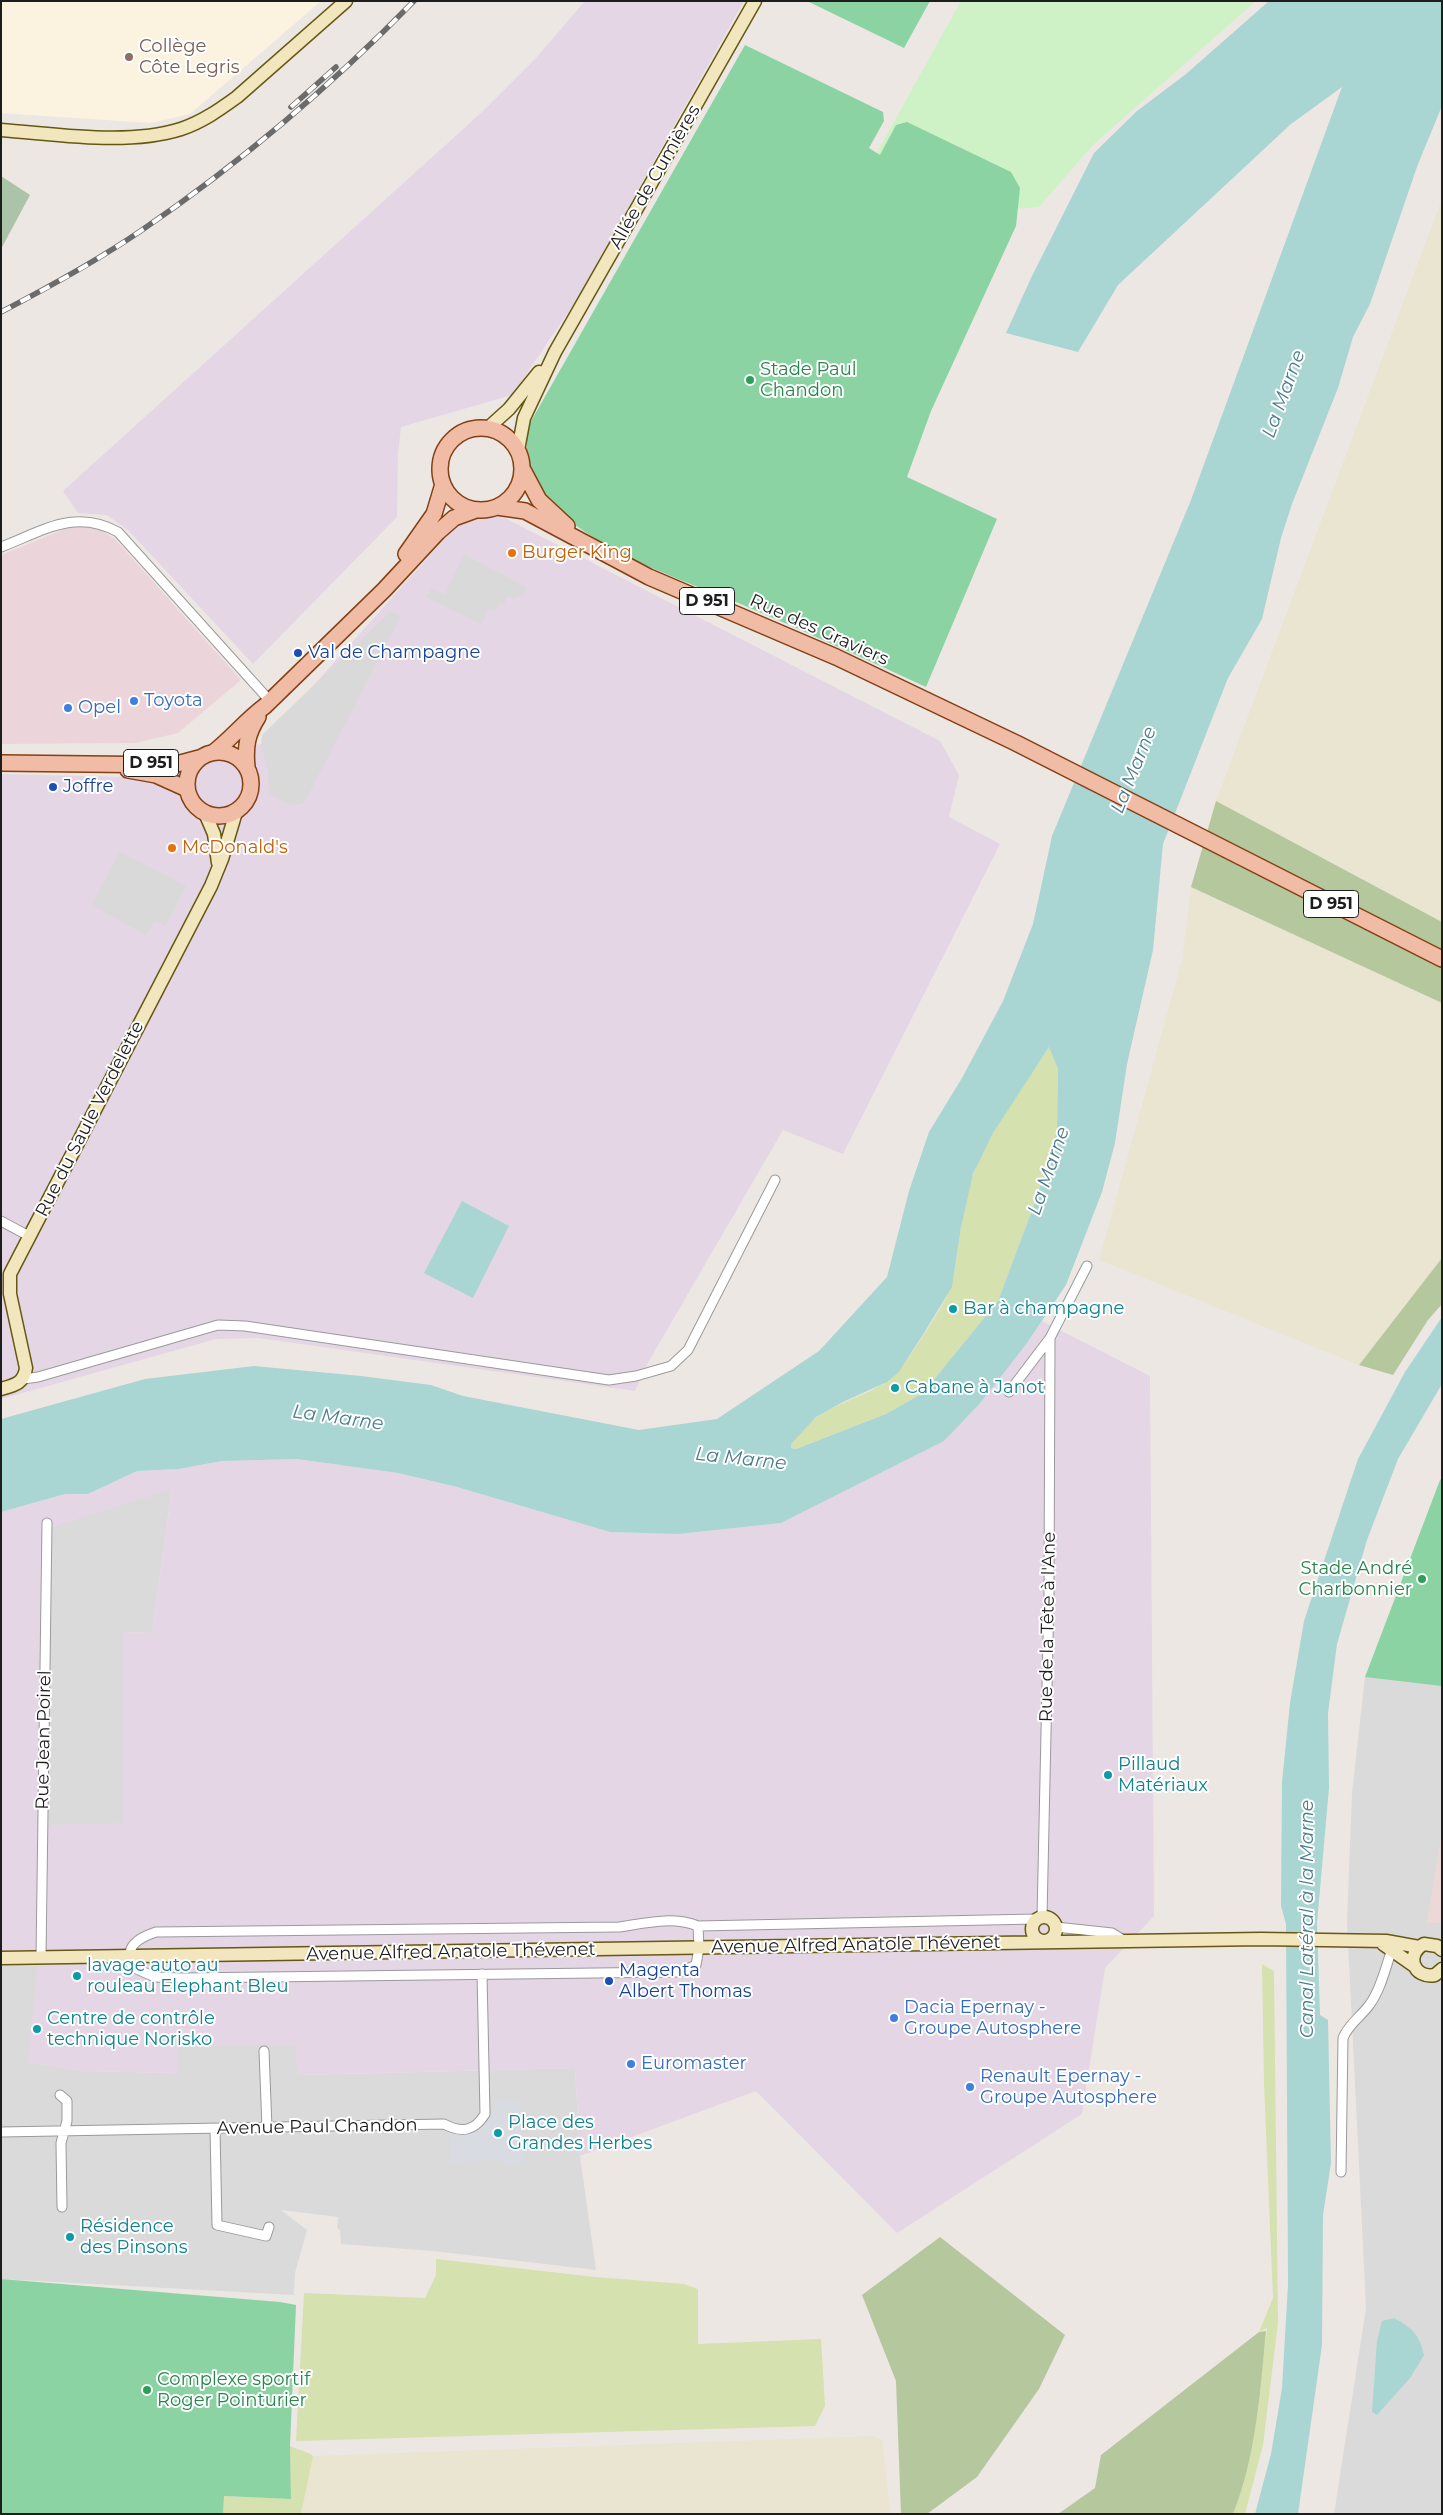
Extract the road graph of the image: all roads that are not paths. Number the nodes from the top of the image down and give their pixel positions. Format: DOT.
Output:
graph roads {
  1 [pos="346,1"];
  2 [pos="755,1"];
  3 [pos="1,130"];
  4 [pos="555,352"];
  5 [pos="488,428"];
  6 [pos="518,450"];
  7 [pos="523,470"];
  8 [pos="443,484"];
  9 [pos="497,507"];
  10 [pos="476,510"];
  11 [pos="580,540"];
  12 [pos="1,547"];
  13 [pos="358,614"];
  14 [pos="267,703"];
  15 [pos="214,752"];
  16 [pos="200,758"];
  17 [pos="1,763"];
  18 [pos="102,765"];
  19 [pos="246,767"];
  20 [pos="187,789"];
  21 [pos="236,812"];
  22 [pos="205,813"];
  23 [pos="218,869"];
  24 [pos="1442,959"];
  25 [pos="775,1180"];
  26 [pos="1,1221"];
  27 [pos="29,1236"];
  28 [pos="1087,1266"];
  29 [pos="1050,1338"];
  30 [pos="23,1379"];
  31 [pos="1,1389"];
  32 [pos="1009,1392"];
  33 [pos="47,1523"];
  34 [pos="1039,1918"];
  35 [pos="698,1926"];
  36 [pos="1056,1928"];
  37 [pos="1032,1935"];
  38 [pos="1368,1940"];
  39 [pos="1125,1941"];
  40 [pos="1011,1942"];
  41 [pos="1045,1942"];
  42 [pos="1440,1946"];
  43 [pos="1419,1947"];
  44 [pos="699,1948"];
  45 [pos="1392,1949"];
  46 [pos="41,1957"];
  47 [pos="128,1957"];
  48 [pos="1,1958"];
  49 [pos="1413,1964"];
  50 [pos="1442,1969"];
  51 [pos="482,1974"];
  52 [pos="1429,1976"];
  53 [pos="1442,1981"];
  54 [pos="264,2051"];
  55 [pos="60,2095"];
  56 [pos="267,2128"];
  57 [pos="215,2129"];
  58 [pos="1,2132"];
  59 [pos="63,2132"];
  60 [pos="1341,2172"];
  61 [pos="62,2207"];
  62 [pos="269,2227"];
  1 -- 3 [label="main road"];
  2 -- 4 [label="main road, Allée de Cumières"];
  4 -- 5 [label="main road, Allée de Cumières"];
  4 -- 6 [label="main road, Allée de Cumières"];
  5 -- 6 [label="main road"];
  5 -- 8 [label="main road"];
  6 -- 7 [label="main road"];
  7 -- 9 [label="main road"];
  7 -- 11 [label="main road, Rue des Graviers / D 951"];
  8 -- 10 [label="main road"];
  8 -- 13 [label="main road"];
  9 -- 10 [label="main road"];
  9 -- 11 [label="main road, Rue des Graviers / D 951"];
  10 -- 13 [label="main road"];
  11 -- 24 [label="main road, Rue des Graviers / D 951"];
  12 -- 14 [label="street"];
  13 -- 14 [label="main road"];
  14 -- 15 [label="main road"];
  14 -- 19 [label="main road"];
  15 -- 16 [label="main road"];
  15 -- 19 [label="main road"];
  16 -- 18 [label="main road, D 951"];
  16 -- 20 [label="main road"];
  17 -- 18 [label="main road, D 951"];
  18 -- 20 [label="main road, D 951"];
  19 -- 21 [label="main road"];
  20 -- 22 [label="main road"];
  21 -- 22 [label="main road"];
  21 -- 23 [label="main road, Rue du Saule Verdelette"];
  22 -- 23 [label="main road"];
  23 -- 27 [label="main road, Rue du Saule Verdelette"];
  25 -- 30 [label="street"];
  26 -- 27 [label="street"];
  27 -- 30 [label="main road, Rue du Saule Verdelette"];
  28 -- 29 [label="street"];
  29 -- 32 [label="street"];
  29 -- 34 [label="street, Rue de la Tête à l'Ane"];
  30 -- 31 [label="main road"];
  33 -- 46 [label="street, Rue Jean Poirel"];
  34 -- 35 [label="street"];
  34 -- 36 [label="main road"];
  34 -- 37 [label="main road"];
  35 -- 44 [label="street"];
  35 -- 47 [label="street"];
  36 -- 39 [label="street"];
  36 -- 41 [label="main road"];
  37 -- 40 [label="main road"];
  37 -- 41 [label="main road"];
  38 -- 39 [label="main road, Avenue Alfred Anatole Thévenet"];
  38 -- 43 [label="main road, Avenue Alfred Anatole Thévenet"];
  38 -- 45 [label="main road"];
  39 -- 41 [label="main road, Avenue Alfred Anatole Thévenet"];
  40 -- 41 [label="main road, Avenue Alfred Anatole Thévenet"];
  40 -- 44 [label="main road, Avenue Alfred Anatole Thévenet"];
  42 -- 43 [label="main road, Avenue Alfred Anatole Thévenet"];
  43 -- 49 [label="main road"];
  44 -- 47 [label="main road, Avenue Alfred Anatole Thévenet"];
  44 -- 51 [label="street"];
  45 -- 49 [label="main road"];
  45 -- 60 [label="street"];
  46 -- 47 [label="main road, Avenue Alfred Anatole Thévenet"];
  46 -- 48 [label="main road, Avenue Alfred Anatole Thévenet"];
  47 -- 51 [label="street"];
  49 -- 52 [label="main road"];
  50 -- 52 [label="main road"];
  51 -- 56 [label="street, Avenue Paul Chandon"];
  52 -- 53 [label="main road"];
  54 -- 56 [label="street"];
  55 -- 59 [label="street"];
  56 -- 57 [label="street, Avenue Paul Chandon"];
  57 -- 59 [label="street, Avenue Paul Chandon"];
  57 -- 62 [label="street"];
  58 -- 59 [label="street, Avenue Paul Chandon"];
  59 -- 61 [label="street"];
}
